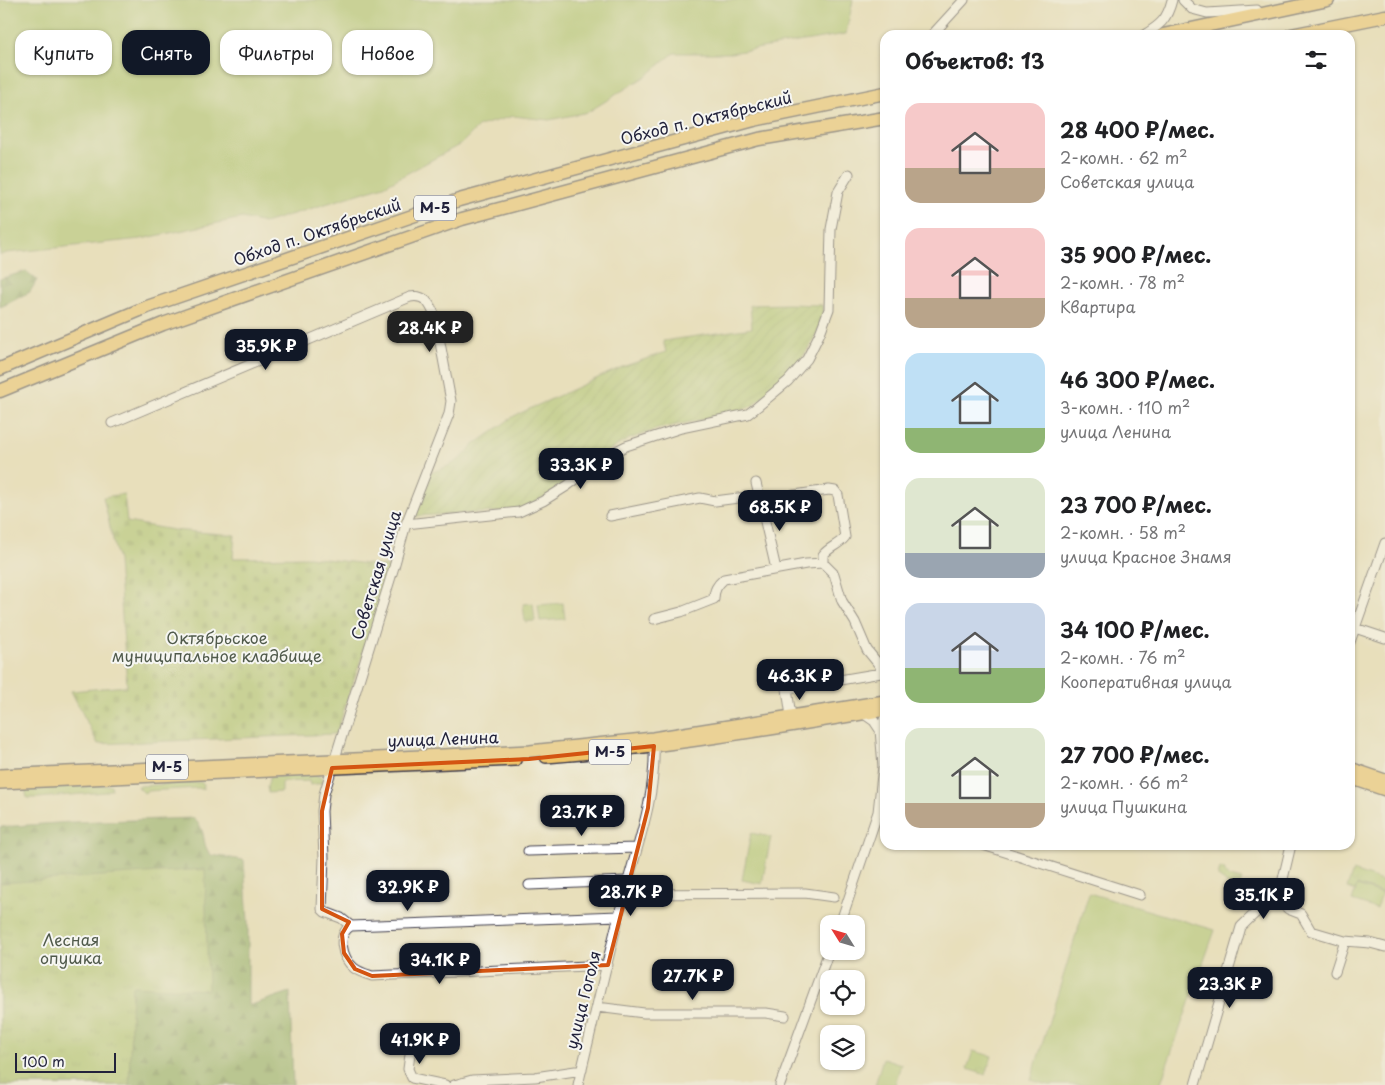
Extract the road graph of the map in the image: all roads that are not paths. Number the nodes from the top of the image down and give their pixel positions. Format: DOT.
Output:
graph roads {
  1 [pos="964,0"];
  2 [pos="1172,0"];
  3 [pos="1183,0"];
  4 [pos="1328,0"];
  5 [pos="1282,9"];
  6 [pos="1385,16"];
  7 [pos="937,30"];
  8 [pos="1152,30"];
  9 [pos="1185,30"];
  10 [pos="1316,30"];
  11 [pos="880,94"];
  12 [pos="880,119"];
  13 [pos="849,174"];
  14 [pos="0,369"];
  15 [pos="0,391"];
  16 [pos="112,423"];
  17 [pos="756,483"];
  18 [pos="760,500"];
  19 [pos="610,516"];
  20 [pos="406,524"];
  21 [pos="1385,543"];
  22 [pos="824,563"];
  23 [pos="776,569"];
  24 [pos="654,619"];
  25 [pos="1355,628"];
  26 [pos="1385,638"];
  27 [pos="880,666"];
  28 [pos="880,673"];
  29 [pos="880,702"];
  30 [pos="880,711"];
  31 [pos="864,714"];
  32 [pos="790,716"];
  33 [pos="880,730"];
  34 [pos="654,746"];
  35 [pos="333,764"];
  36 [pos="1355,770"];
  37 [pos="0,775"];
  38 [pos="1355,780"];
  39 [pos="1385,780"];
  40 [pos="0,783"];
  41 [pos="1385,790"];
  42 [pos="880,816"];
  43 [pos="637,848"];
  44 [pos="998,850"];
  45 [pos="1290,850"];
  46 [pos="528,851"];
  47 [pos="628,881"];
  48 [pos="529,884"];
  49 [pos="624,894"];
  50 [pos="1140,895"];
  51 [pos="834,897"];
  52 [pos="1278,900"];
  53 [pos="843,915"];
  54 [pos="619,916"];
  55 [pos="351,926"];
  56 [pos="1345,941"];
  57 [pos="1385,947"];
  58 [pos="826,960"];
  59 [pos="608,965"];
  60 [pos="1335,972"];
  61 [pos="597,1007"];
  62 [pos="786,1016"];
  63 [pos="412,1033"];
  64 [pos="582,1070"];
  65 [pos="445,1085"];
  66 [pos="454,1085"];
  67 [pos="578,1085"];
  68 [pos="780,1085"];
  69 [pos="1195,1085"];
  1 -- 7 [label="street"];
  2 -- 8 [label="street"];
  3 -- 5 [label="street"];
  4 -- 5 [label="highway"];
  5 -- 9 [label="highway"];
  6 -- 10 [label="highway"];
  11 -- 14 [label="highway, Обход п. Октябрьский / М-5"];
  12 -- 15 [label="highway, Обход п. Октябрьский / М-5"];
  13 -- 20 [label="street"];
  16 -- 20 [label="street, Советская улица"];
  17 -- 18 [label="street"];
  18 -- 19 [label="street"];
  18 -- 22 [label="street"];
  18 -- 23 [label="street"];
  20 -- 35 [label="street, Советская улица"];
  21 -- 25 [label="street"];
  22 -- 23 [label="street"];
  22 -- 27 [label="street"];
  23 -- 24 [label="street"];
  25 -- 26 [label="street"];
  28 -- 32 [label="street"];
  29 -- 32 [label="main road, улица Ленина / М-5"];
  30 -- 31 [label="main road, улица Ленина / М-5"];
  31 -- 33 [label="street"];
  31 -- 34 [label="main road, улица Ленина / М-5"];
  32 -- 35 [label="main road, улица Ленина / М-5"];
  34 -- 35 [label="main road, улица Ленина / М-5"];
  34 -- 43 [label="street, улица Гоголя"];
  35 -- 37 [label="main road, улица Ленина / М-5"];
  35 -- 40 [label="main road, улица Ленина / М-5"];
  35 -- 55 [label="street, Советская улица"];
  36 -- 39 [label="main road"];
  38 -- 41 [label="main road"];
  42 -- 53 [label="street"];
  43 -- 46 [label="street"];
  43 -- 47 [label="street, улица Гоголя"];
  44 -- 50 [label="street"];
  45 -- 52 [label="street"];
  47 -- 48 [label="street"];
  47 -- 49 [label="street, улица Гоголя"];
  49 -- 51 [label="street"];
  49 -- 54 [label="street, улица Гоголя"];
  52 -- 56 [label="street"];
  52 -- 69 [label="street"];
  54 -- 55 [label="street"];
  54 -- 59 [label="street, улица Гоголя"];
  55 -- 59 [label="street"];
  56 -- 57 [label="street"];
  56 -- 60 [label="street"];
  58 -- 68 [label="street"];
  59 -- 61 [label="street, улица Гоголя"];
  61 -- 62 [label="street"];
  61 -- 64 [label="street, улица Гоголя"];
  63 -- 65 [label="street"];
  64 -- 66 [label="street"];
  64 -- 67 [label="street, улица Гоголя"];
}
